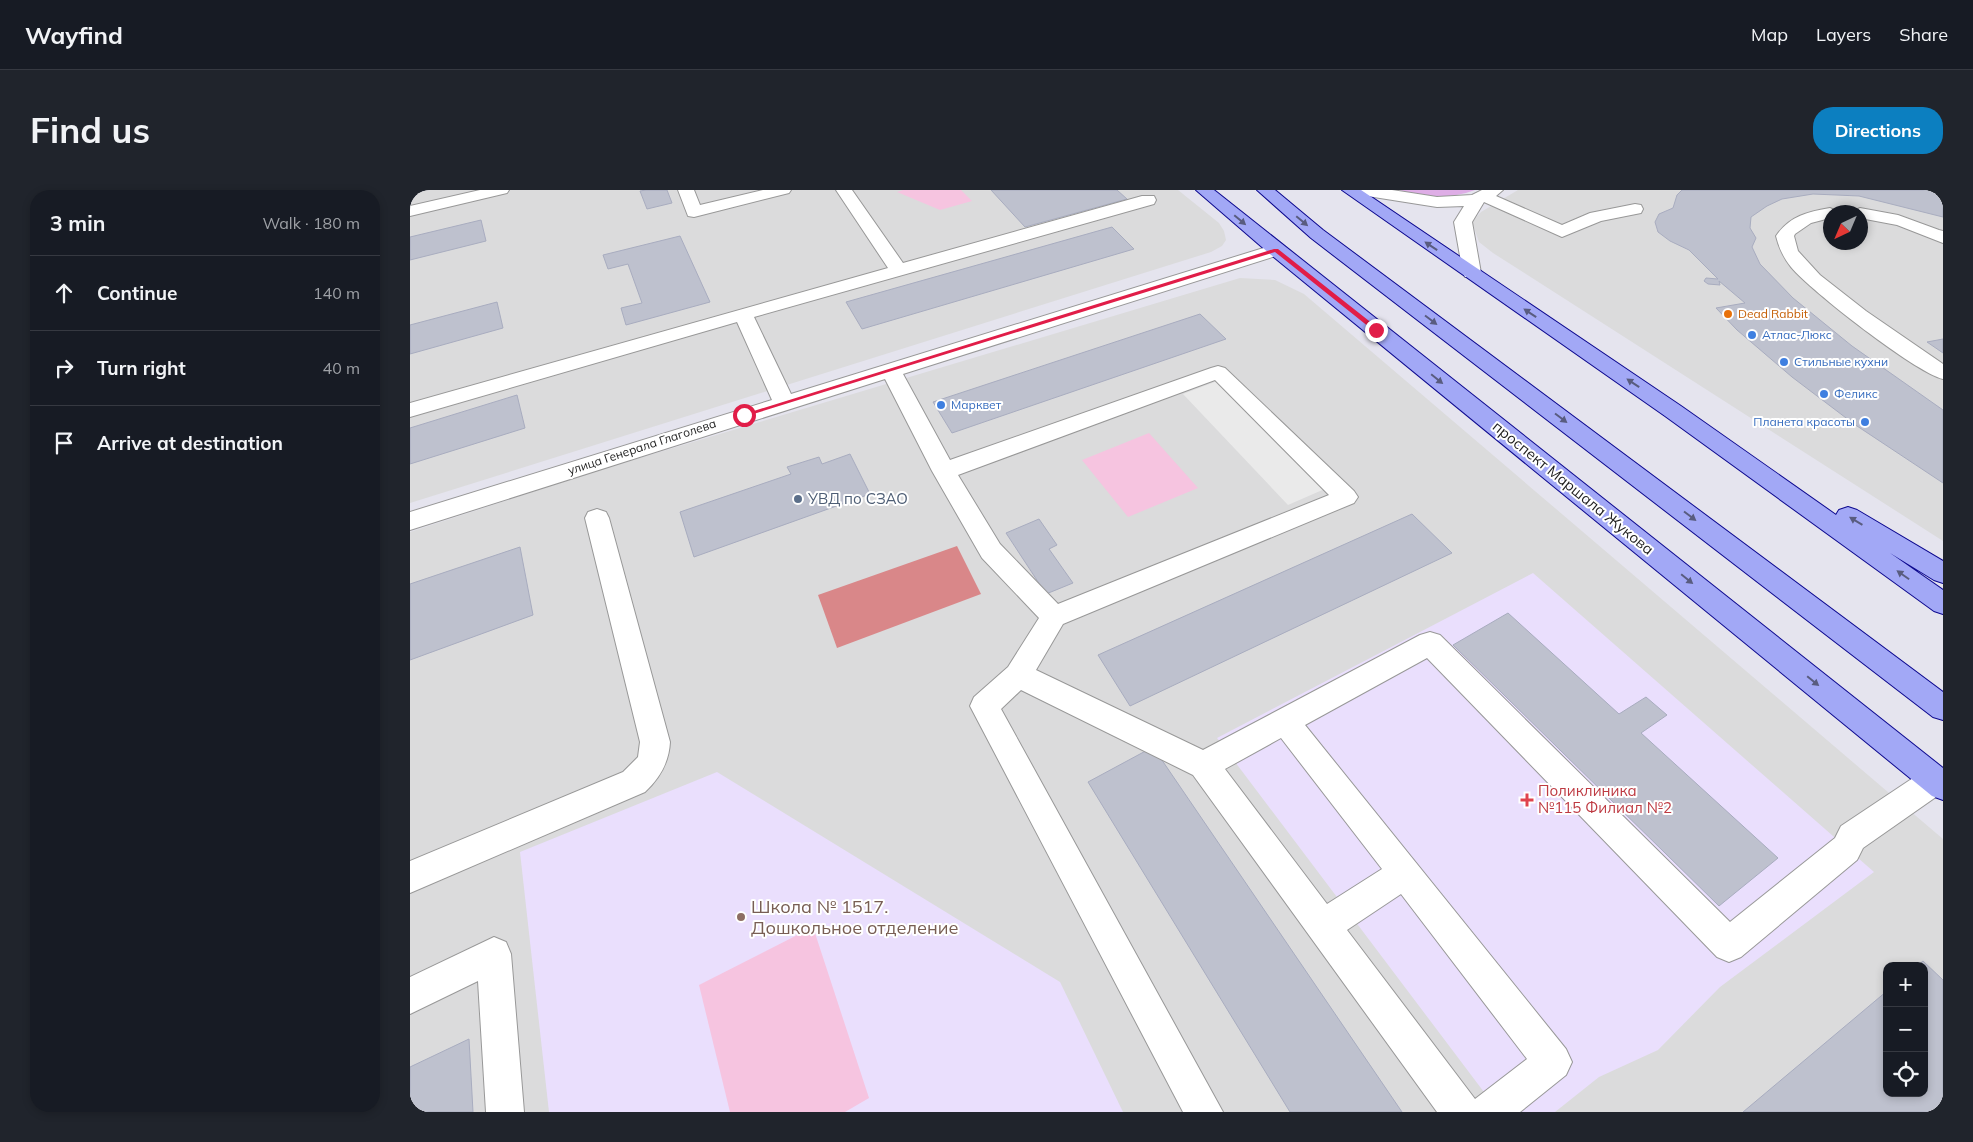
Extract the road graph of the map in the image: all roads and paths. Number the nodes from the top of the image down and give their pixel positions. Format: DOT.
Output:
graph roads {
  1 [pos="501,190"];
  2 [pos="686,190"];
  3 [pos="783,190"];
  4 [pos="844,190"];
  5 [pos="1204,190"];
  6 [pos="1265,190"];
  7 [pos="1350,190"];
  8 [pos="1360,190"];
  9 [pos="1484,195"];
  10 [pos="1148,200"];
  11 [pos="1635,209"];
  12 [pos="410,211"];
  13 [pos="1823,214"];
  14 [pos="1868,215"];
  15 [pos="1943,238"];
  16 [pos="1276,250"];
  17 [pos="898,269"];
  18 [pos="1472,273"];
  19 [pos="743,314"];
  20 [pos="891,370"];
  21 [pos="1943,373"];
  22 [pos="784,403"];
  23 [pos="410,410"];
  24 [pos="1673,410"];
  25 [pos="944,471"];
  26 [pos="597,518"];
  27 [pos="410,521"];
  28 [pos="1943,573"];
  29 [pos="1943,604"];
  30 [pos="1054,618"];
  31 [pos="1018,675"];
  32 [pos="1943,708"];
  33 [pos="1285,721"];
  34 [pos="1204,765"];
  35 [pos="1939,783"];
  36 [pos="1405,873"];
  37 [pos="410,877"];
  38 [pos="1323,926"];
  39 [pos="410,996"];
  40 [pos="505,1112"];
  41 [pos="1204,1112"];
  42 [pos="1461,1112"];
  43 [pos="1489,1112"];
  1 -- 12 [label="street"];
  2 -- 3 [label="street"];
  4 -- 17 [label="street"];
  5 -- 16 [label="main road, проспект Маршала Жукова, one-way"];
  6 -- 32 [label="main road, one-way"];
  18 -- 7 [label="main road, one-way"];
  8 -- 9 [label="street"];
  9 -- 11 [label="street"];
  9 -- 18 [label="street"];
  10 -- 17 [label="street"];
  13 -- 21 [label="street"];
  14 -- 15 [label="street"];
  16 -- 20 [label="street, улица Генерала Глаголева"];
  16 -- 35 [label="main road, проспект Маршала Жукова, one-way"];
  17 -- 19 [label="street"];
  24 -- 18 [label="main road, one-way"];
  19 -- 22 [label="street"];
  19 -- 23 [label="street"];
  20 -- 22 [label="street, улица Генерала Глаголева"];
  20 -- 25 [label="street"];
  22 -- 27 [label="street, улица Генерала Глаголева"];
  28 -- 24 [label="main road, one-way"];
  29 -- 24 [label="main road, one-way"];
  25 -- 30 [label="street"];
  25 -- 30 [label="street"];
  26 -- 37 [label="street"];
  30 -- 31 [label="street"];
  31 -- 34 [label="street"];
  31 -- 41 [label="street"];
  33 -- 34 [label="street"];
  33 -- 35 [label="street"];
  33 -- 36 [label="street"];
  34 -- 38 [label="street"];
  36 -- 38 [label="street"];
  36 -- 43 [label="street"];
  38 -- 42 [label="street"];
  39 -- 40 [label="street"];
}
